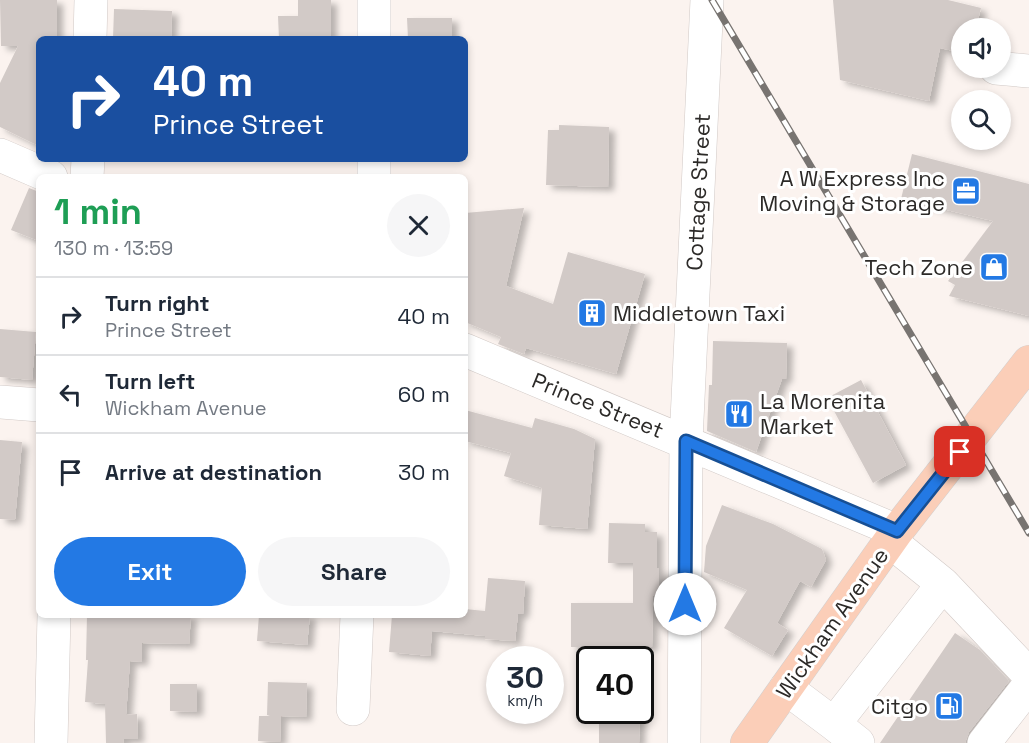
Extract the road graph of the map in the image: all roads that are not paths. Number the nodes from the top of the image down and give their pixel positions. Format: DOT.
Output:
graph roads {
  1 [pos="91,0"];
  2 [pos="374,0"];
  3 [pos="707,0"];
  4 [pos="90,36"];
  5 [pos="374,36"];
  6 [pos="1011,69"];
  7 [pos="1029,71"];
  8 [pos="0,155"];
  9 [pos="44,174"];
  10 [pos="468,351"];
  11 [pos="1029,362"];
  12 [pos="0,402"];
  13 [pos="36,405"];
  14 [pos="686,441"];
  15 [pos="893,536"];
  16 [pos="943,584"];
  17 [pos="54,618"];
  18 [pos="357,618"];
  19 [pos="1029,675"];
  20 [pos="1029,685"];
  21 [pos="786,688"];
  22 [pos="352,710"];
  23 [pos="846,733"];
  24 [pos="51,743"];
  25 [pos="684,743"];
  26 [pos="747,743"];
  27 [pos="984,743"];
  1 -- 4 [label="street"];
  2 -- 5 [label="street"];
  3 -- 14 [label="street, Cottage Street"];
  6 -- 7 [label="street"];
  8 -- 9 [label="street"];
  10 -- 14 [label="street, Prince Street"];
  11 -- 15 [label="main road, Wickham Avenue"];
  12 -- 13 [label="street"];
  14 -- 15 [label="street, Prince Street"];
  14 -- 25 [label="street, Cottage Street"];
  15 -- 16 [label="street, Prince Street"];
  15 -- 21 [label="main road, Wickham Avenue"];
  16 -- 19 [label="street, Prince Street"];
  16 -- 23 [label="street"];
  17 -- 24 [label="street"];
  18 -- 22 [label="street"];
  20 -- 27 [label="street"];
  21 -- 23 [label="street"];
  21 -- 26 [label="main road, Wickham Avenue"];
}
